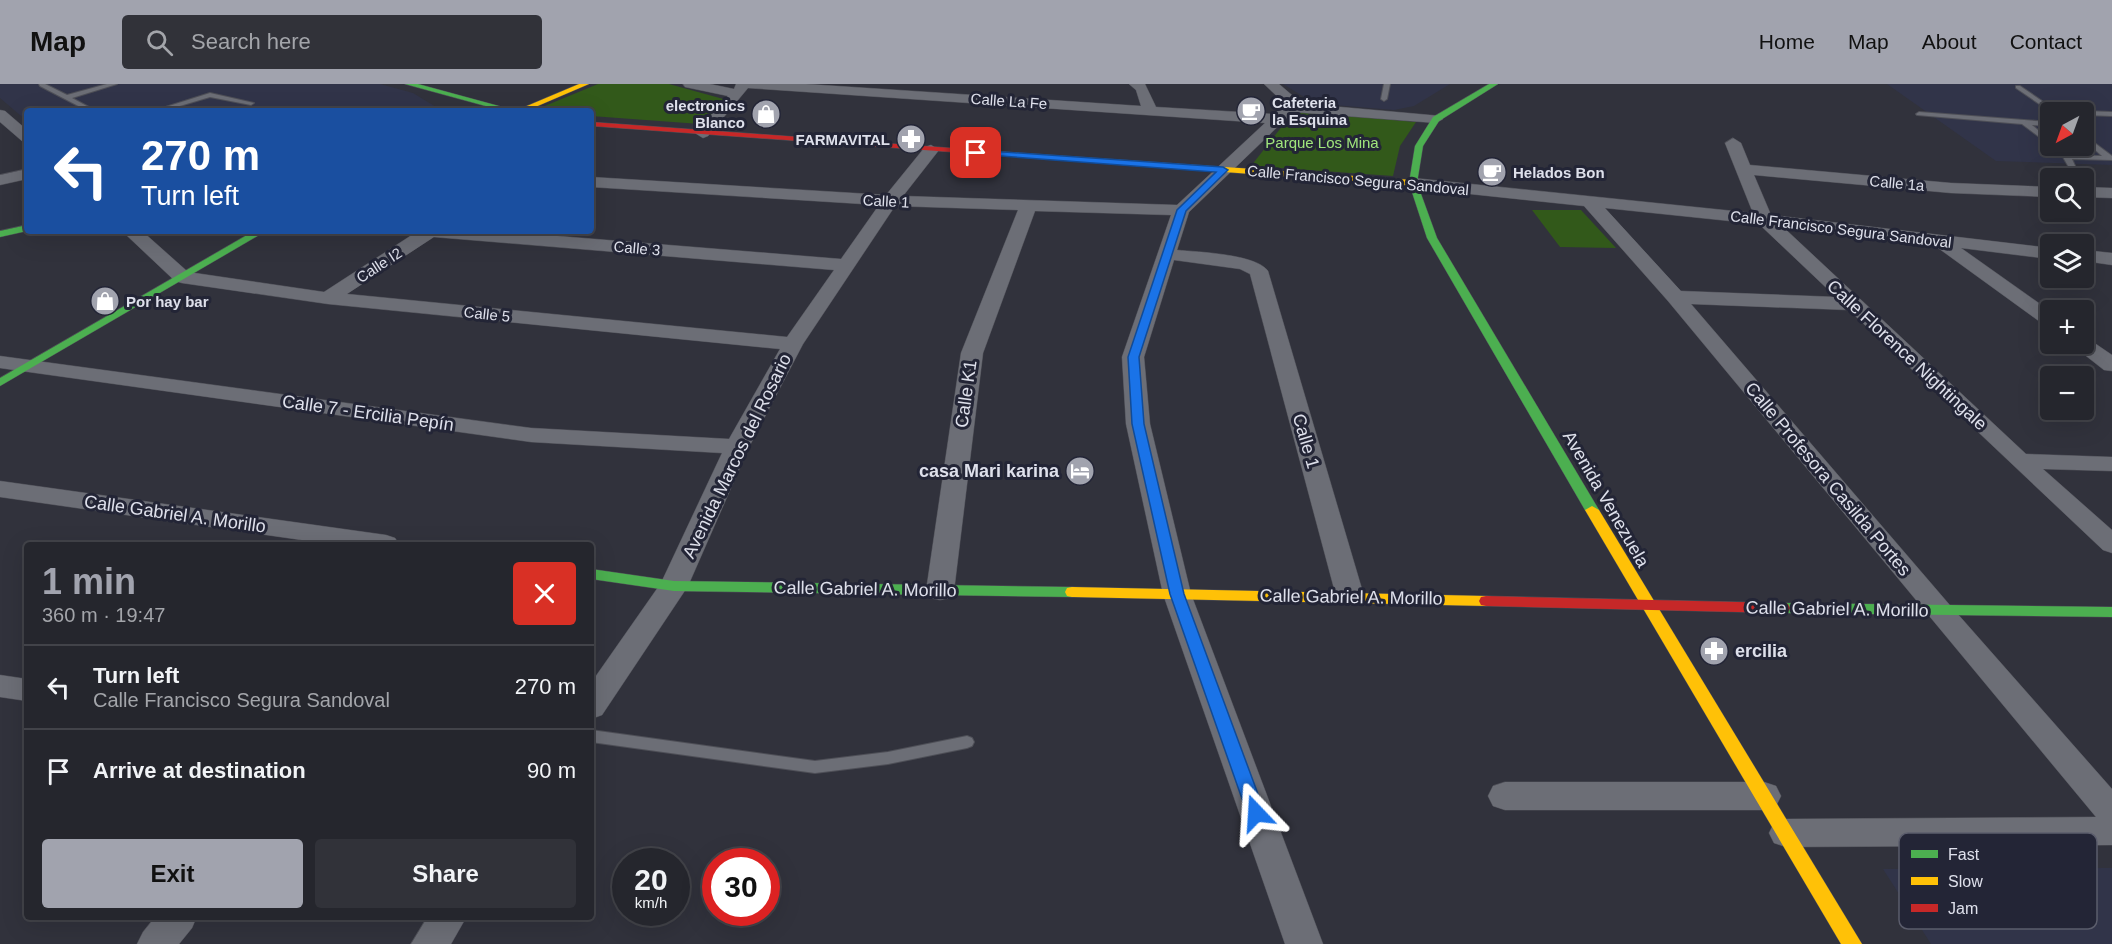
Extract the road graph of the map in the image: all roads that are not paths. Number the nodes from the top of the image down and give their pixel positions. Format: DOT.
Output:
graph roads {
  1 [pos="114,84"];
  2 [pos="409,84"];
  3 [pos="585,84"];
  4 [pos="690,84"];
  5 [pos="1136,84"];
  6 [pos="1271,84"];
  7 [pos="1387,84"];
  8 [pos="1494,84"];
  9 [pos="42,85"];
  10 [pos="432,86"];
  11 [pos="741,87"];
  12 [pos="2018,87"];
  13 [pos="68,97"];
  14 [pos="1384,99"];
  15 [pos="2040,102"];
  16 [pos="251,103"];
  17 [pos="1290,107"];
  18 [pos="88,108"];
  19 [pos="166,108"];
  20 [pos="450,108"];
  21 [pos="503,108"];
  22 [pos="526,108"];
  23 [pos="1150,110"];
  24 [pos="2094,113"];
  25 [pos="0,114"];
  26 [pos="1919,114"];
  27 [pos="2112,114"];
  28 [pos="1276,119"];
  29 [pos="1436,119"];
  30 [pos="2024,122"];
  31 [pos="2040,123"];
  32 [pos="594,124"];
  33 [pos="704,133"];
  34 [pos="24,135"];
  35 [pos="2040,135"];
  36 [pos="1733,143"];
  37 [pos="2094,145"];
  38 [pos="932,150"];
  39 [pos="2067,157"];
  40 [pos="2111,158"];
  41 [pos="2072,168"];
  42 [pos="1743,169"];
  43 [pos="1223,170"];
  44 [pos="24,175"];
  45 [pos="0,180"];
  46 [pos="594,182"];
  47 [pos="1413,183"];
  48 [pos="2094,191"];
  49 [pos="2040,192"];
  50 [pos="890,201"];
  51 [pos="1590,202"];
  52 [pos="1028,206"];
  53 [pos="1181,210"];
  54 [pos="2112,213"];
  55 [pos="1764,219"];
  56 [pos="24,229"];
  57 [pos="0,234"];
  58 [pos="134,234"];
  59 [pos="256,234"];
  60 [pos="425,234"];
  61 [pos="467,234"];
  62 [pos="1940,241"];
  63 [pos="2040,252"];
  64 [pos="1168,254"];
  65 [pos="2094,257"];
  66 [pos="2112,259"];
  67 [pos="845,265"];
  68 [pos="182,277"];
  69 [pos="1675,297"];
  70 [pos="328,298"];
  71 [pos="1852,304"];
  72 [pos="2040,313"];
  73 [pos="793,344"];
  74 [pos="0,363"];
  75 [pos="27,367"];
  76 [pos="0,382"];
  77 [pos="737,447"];
  78 [pos="2020,461"];
  79 [pos="2112,464"];
  80 [pos="0,489"];
  81 [pos="372,542"];
  82 [pos="2112,544"];
  83 [pos="594,574"];
  84 [pos="674,586"];
  85 [pos="940,591"];
  86 [pos="1177,594"];
  87 [pos="1350,596"];
  88 [pos="1648,606"];
  89 [pos="1938,610"];
  90 [pos="2112,612"];
  91 [pos="0,686"];
  92 [pos="24,690"];
  93 [pos="594,703"];
  94 [pos="594,736"];
  95 [pos="967,742"];
  96 [pos="1505,796"];
  97 [pos="1764,796"];
  98 [pos="2112,812"];
  99 [pos="2112,831"];
  100 [pos="1786,833"];
  101 [pos="176,920"];
  102 [pos="446,920"];
  103 [pos="156,944"];
  104 [pos="430,944"];
  105 [pos="1304,944"];
  106 [pos="1852,944"];
  1 -- 13 [label="lane"];
  2 -- 10 [label="main road"];
  3 -- 22 [label="main road"];
  4 -- 11 [label="street, Calle La Fe"];
  5 -- 23 [label="street"];
  6 -- 17 [label="street"];
  7 -- 14 [label="lane"];
  8 -- 29 [label="main road, Avenida Venezuela"];
  9 -- 13 [label="lane"];
  10 -- 20 [label="main road"];
  10 -- 21 [label="main road"];
  11 -- 23 [label="street, Calle La Fe"];
  11 -- 33 [label="street"];
  12 -- 15 [label="lane"];
  13 -- 18 [label="lane"];
  16 -- 19 [label="lane"];
  17 -- 28 [label="street"];
  17 -- 29 [label="street"];
  23 -- 28 [label="street, Calle La Fe"];
  24 -- 27 [label="lane"];
  25 -- 34 [label="street"];
  26 -- 30 [label="lane"];
  28 -- 43 [label="street"];
  29 -- 47 [label="main road, Avenida Venezuela"];
  30 -- 31 [label="lane"];
  30 -- 35 [label="lane"];
  32 -- 33 [label="main road, Calle Francisco Segura Sandoval"];
  33 -- 38 [label="main road, Calle Francisco Segura Sandoval"];
  36 -- 42 [label="street, Calle Florence Nightingale"];
  37 -- 40 [label="lane"];
  38 -- 43 [label="main road, Calle Francisco Segura Sandoval"];
  38 -- 50 [label="street, Avenida Marcos del Rosario"];
  39 -- 40 [label="lane"];
  39 -- 41 [label="lane"];
  42 -- 49 [label="street, Calle 1a"];
  42 -- 55 [label="street, Calle Florence Nightingale"];
  43 -- 47 [label="main road, Calle Francisco Segura Sandoval"];
  43 -- 53 [label="street"];
  44 -- 45 [label="street"];
  46 -- 50 [label="street, Calle 1"];
  47 -- 51 [label="street, Calle Francisco Segura Sandoval"];
  47 -- 88 [label="main road, Avenida Venezuela"];
  48 -- 54 [label="street"];
  50 -- 52 [label="street, Calle 1"];
  50 -- 67 [label="street, Avenida Marcos del Rosario"];
  51 -- 55 [label="street, Calle Francisco Segura Sandoval"];
  51 -- 69 [label="street, Calle Profesora Casilda Portes"];
  52 -- 53 [label="street, Calle 1"];
  52 -- 85 [label="street, Calle K1"];
  53 -- 64 [label="street"];
  55 -- 62 [label="street, Calle Francisco Segura Sandoval"];
  55 -- 71 [label="street, Calle Florence Nightingale"];
  56 -- 57 [label="main road"];
  58 -- 68 [label="street"];
  59 -- 68 [label="main road"];
  60 -- 70 [label="street, Calle I2"];
  61 -- 67 [label="street, Calle 3"];
  62 -- 63 [label="street, Calle Francisco Segura Sandoval"];
  62 -- 72 [label="street"];
  64 -- 86 [label="street"];
  64 -- 87 [label="street, Calle 1"];
  65 -- 66 [label="street"];
  67 -- 73 [label="street, Avenida Marcos del Rosario"];
  68 -- 70 [label="street, Calle 5"];
  68 -- 75 [label="main road"];
  69 -- 71 [label="street"];
  69 -- 89 [label="street, Calle Profesora Casilda Portes"];
  70 -- 73 [label="street, Calle 5"];
  71 -- 78 [label="street, Calle Florence Nightingale"];
  73 -- 77 [label="street, Avenida Marcos del Rosario"];
  74 -- 75 [label="street, Calle 7 - Ercilia Pepín"];
  75 -- 76 [label="main road"];
  75 -- 77 [label="street, Calle 7 - Ercilia Pepín"];
  77 -- 84 [label="street, Avenida Marcos del Rosario"];
  78 -- 79 [label="street"];
  78 -- 82 [label="street, Calle Florence Nightingale"];
  80 -- 81 [label="street, Calle Gabriel A. Morillo"];
  83 -- 84 [label="main road, Calle Gabriel A. Morillo"];
  84 -- 85 [label="main road, Calle Gabriel A. Morillo"];
  84 -- 93 [label="street, Avenida Marcos del Rosario"];
  85 -- 86 [label="main road, Calle Gabriel A. Morillo"];
  86 -- 87 [label="main road, Calle Gabriel A. Morillo"];
  86 -- 105 [label="street"];
  87 -- 88 [label="main road, Calle Gabriel A. Morillo"];
  88 -- 89 [label="main road, Calle Gabriel A. Morillo"];
  88 -- 97 [label="main road, Avenida Venezuela"];
  89 -- 90 [label="main road, Calle Gabriel A. Morillo"];
  89 -- 98 [label="street, Calle Profesora Casilda Portes"];
  91 -- 92 [label="street"];
  94 -- 95 [label="lane"];
  96 -- 97 [label="street"];
  97 -- 100 [label="main road, Avenida Venezuela"];
  99 -- 100 [label="street"];
  100 -- 106 [label="main road, Avenida Venezuela"];
  101 -- 103 [label="street"];
  102 -- 104 [label="street"];
}
